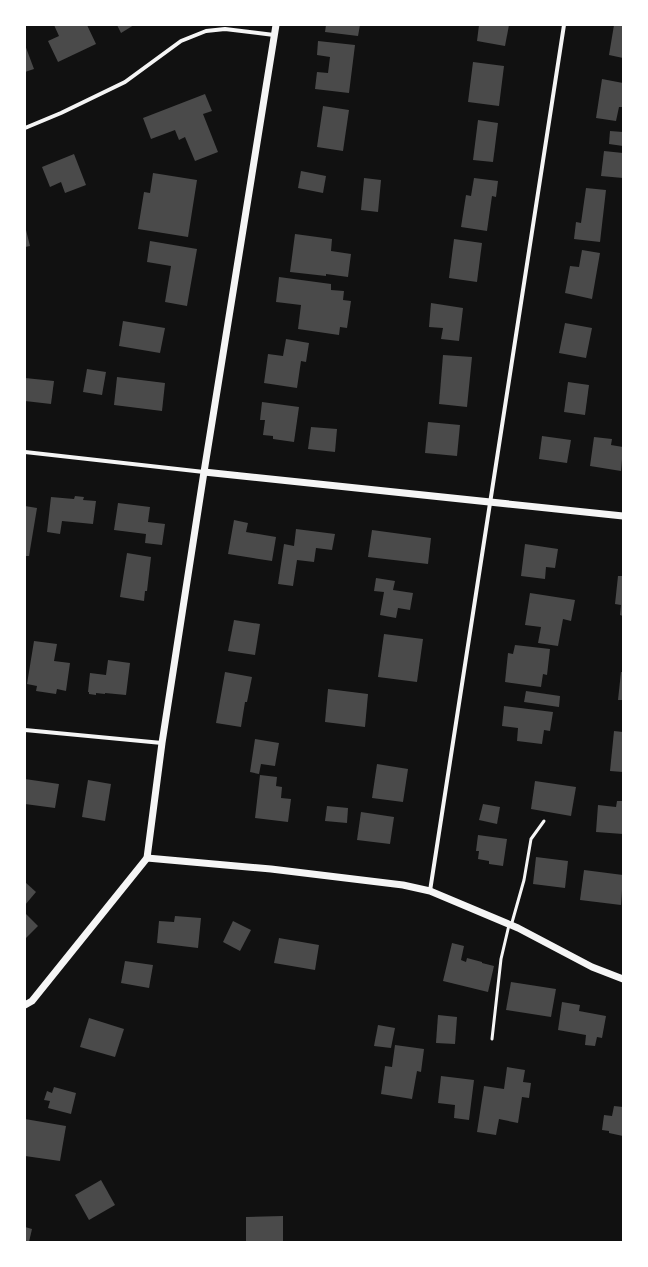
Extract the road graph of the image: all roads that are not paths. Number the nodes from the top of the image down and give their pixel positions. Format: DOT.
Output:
graph roads {
  1 [pos="276,25"];
  2 [pos="564,25"];
  3 [pos="274,35"];
  4 [pos="25,128"];
  5 [pos="25,452"];
  6 [pos="204,472"];
  7 [pos="490,502"];
  8 [pos="623,516"];
  9 [pos="25,730"];
  10 [pos="162,743"];
  11 [pos="544,821"];
  12 [pos="147,858"];
  13 [pos="430,891"];
  14 [pos="510,925"];
  15 [pos="623,979"];
  16 [pos="25,1005"];
  17 [pos="492,1039"];
  1 -- 3 [label="street"];
  2 -- 7 [label="street"];
  3 -- 4 [label="street"];
  3 -- 6 [label="street"];
  5 -- 6 [label="street"];
  6 -- 7 [label="street"];
  6 -- 10 [label="street"];
  7 -- 8 [label="street"];
  7 -- 13 [label="street"];
  9 -- 10 [label="street"];
  10 -- 12 [label="street"];
  11 -- 14 [label="lane"];
  12 -- 13 [label="street"];
  12 -- 16 [label="street"];
  13 -- 14 [label="street"];
  14 -- 15 [label="street"];
  14 -- 17 [label="lane"];
}
